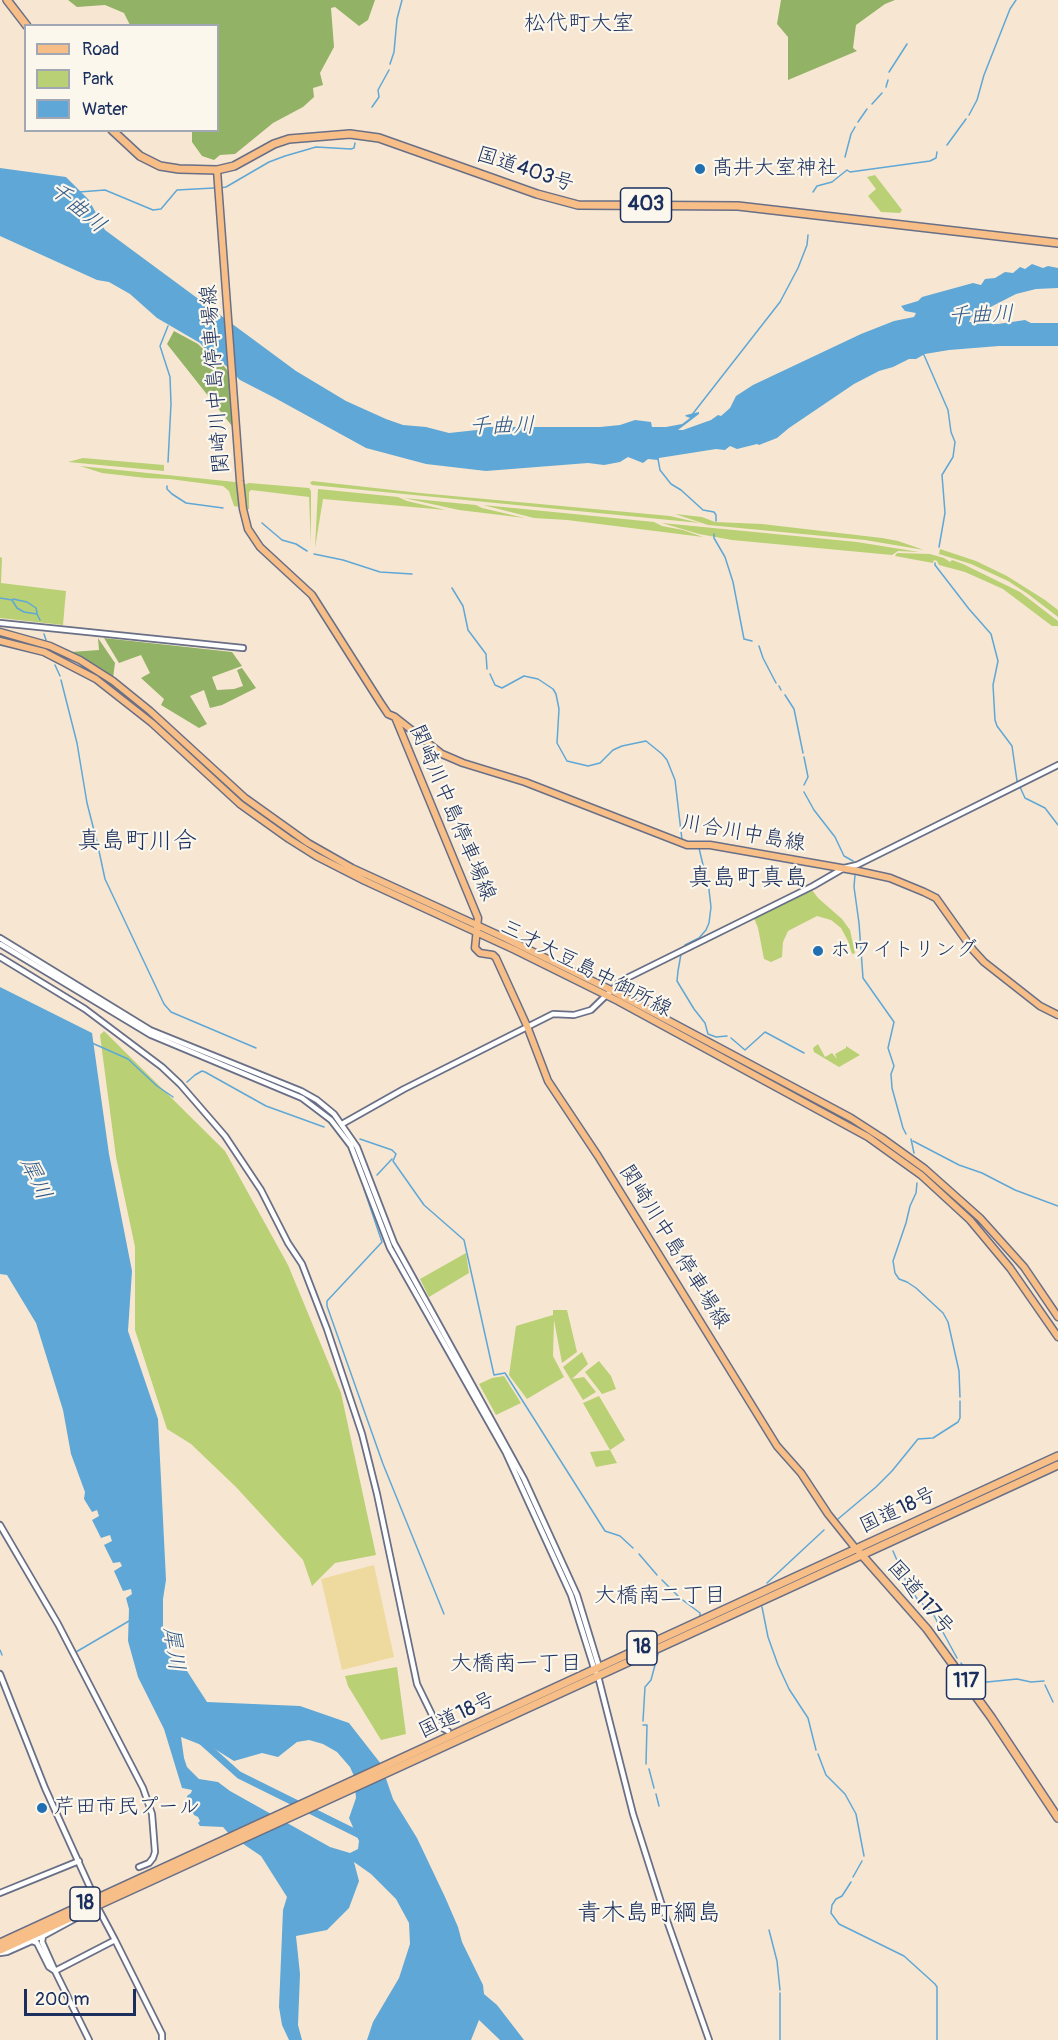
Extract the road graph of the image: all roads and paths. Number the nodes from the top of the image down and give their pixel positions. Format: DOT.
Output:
graph roads {
  1 [pos="7,0"];
  2 [pos="25,24"];
  3 [pos="114,132"];
  4 [pos="217,172"];
  5 [pos="1058,243"];
  6 [pos="0,623"];
  7 [pos="0,632"];
  8 [pos="0,641"];
  9 [pos="243,648"];
  10 [pos="395,717"];
  11 [pos="1058,765"];
  12 [pos="844,868"];
  13 [pos="476,929"];
  14 [pos="0,938"];
  15 [pos="0,944"];
  16 [pos="0,957"];
  17 [pos="609,993"];
  18 [pos="1058,1015"];
  19 [pos="527,1026"];
  20 [pos="342,1124"];
  21 [pos="1058,1317"];
  22 [pos="1058,1337"];
  23 [pos="1058,1456"];
  24 [pos="1058,1465"];
  25 [pos="0,1525"];
  26 [pos="856,1549"];
  27 [pos="862,1555"];
  28 [pos="597,1671"];
  29 [pos="0,1674"];
  30 [pos="448,1731"];
  31 [pos="1058,1818"];
  32 [pos="79,1861"];
  33 [pos="139,1867"];
  34 [pos="172,1868"];
  35 [pos="0,1893"];
  36 [pos="93,1894"];
  37 [pos="87,1910"];
  38 [pos="99,1910"];
  39 [pos="43,1936"];
  40 [pos="115,1940"];
  41 [pos="32,1941"];
  42 [pos="0,1943"];
  43 [pos="0,1951"];
  44 [pos="55,1971"];
  45 [pos="89,2040"];
  46 [pos="162,2040"];
  47 [pos="709,2040"];
  1 -- 2 [label="highway"];
  3 -- 4 [label="highway, 国道403号 / 403"];
  4 -- 5 [label="highway, 国道403号 / 403"];
  4 -- 10 [label="main road, 関崎川中島停車場線"];
  6 -- 9 [label="street"];
  7 -- 13 [label="main road, 三才大豆島中御所線"];
  8 -- 13 [label="main road, 三才大豆島中御所線"];
  10 -- 12 [label="main road, 川合川中島線"];
  10 -- 13 [label="main road, 関崎川中島停車場線"];
  11 -- 12 [label="street"];
  12 -- 17 [label="street"];
  12 -- 18 [label="main road, 川合川中島線"];
  13 -- 17 [label="main road, 三才大豆島中御所線"];
  13 -- 19 [label="main road, 関崎川中島停車場線"];
  14 -- 20 [label="street"];
  15 -- 28 [label="street"];
  16 -- 30 [label="street"];
  17 -- 19 [label="street"];
  17 -- 21 [label="main road, 三才大豆島中御所線"];
  17 -- 22 [label="main road, 三才大豆島中御所線"];
  19 -- 20 [label="street"];
  19 -- 26 [label="main road, 関崎川中島停車場線"];
  20 -- 28 [label="street"];
  23 -- 26 [label="highway, 国道18号 / 18"];
  24 -- 27 [label="highway, 国道18号 / 18"];
  25 -- 33 [label="street"];
  26 -- 27 [label="highway, 国道117号 / 117"];
  26 -- 28 [label="highway, 国道18号 / 18"];
  27 -- 28 [label="highway, 国道18号 / 18"];
  27 -- 31 [label="highway, 国道117号 / 117"];
  28 -- 34 [label="highway, 国道18号 / 18"];
  28 -- 47 [label="street"];
  29 -- 32 [label="street"];
  32 -- 35 [label="street"];
  32 -- 36 [label="street"];
  34 -- 37 [label="highway, 国道18号 / 18"];
  34 -- 42 [label="highway, 国道18号 / 18"];
  37 -- 39 [label="street"];
  37 -- 43 [label="highway, 国道18号 / 18"];
  38 -- 40 [label="street"];
  39 -- 41 [label="street"];
  39 -- 44 [label="street"];
  40 -- 44 [label="street"];
  40 -- 46 [label="street"];
  41 -- 43 [label="street"];
  41 -- 44 [label="street"];
  44 -- 45 [label="street"];
}
